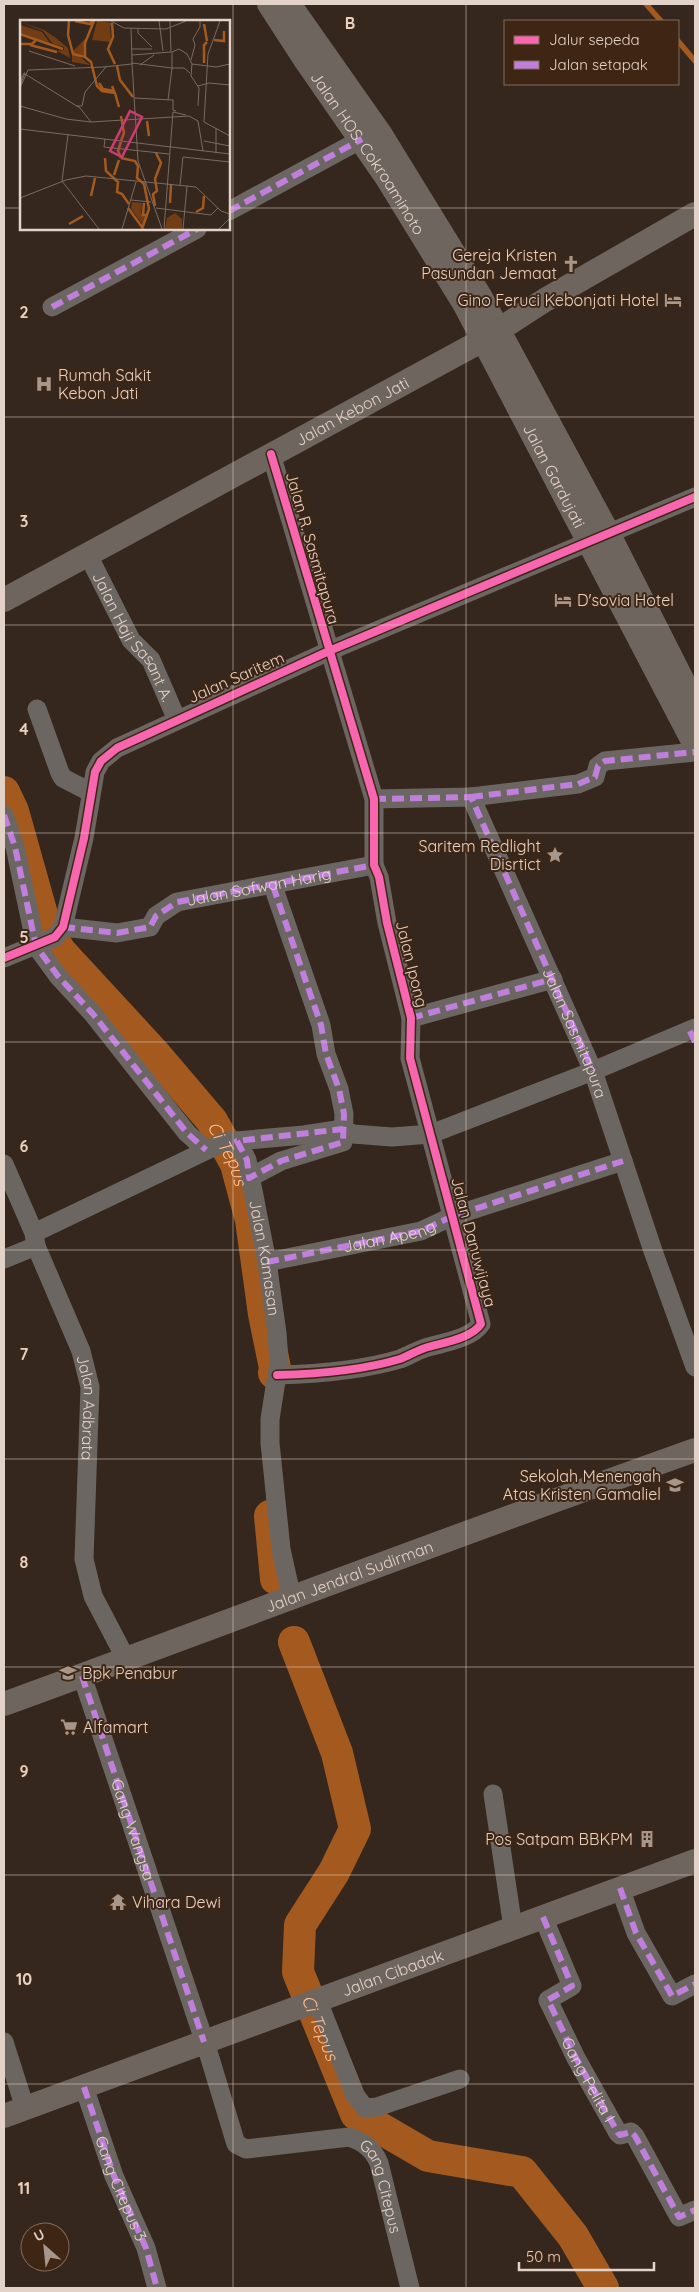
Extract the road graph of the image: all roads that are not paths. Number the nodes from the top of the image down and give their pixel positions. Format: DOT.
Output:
graph roads {
  1 [pos="269,4"];
  2 [pos="289,4"];
  3 [pos="330,78"];
  4 [pos="362,139"];
  5 [pos="230,211"];
  6 [pos="695,214"];
  7 [pos="195,230"];
  8 [pos="472,300"];
  9 [pos="545,300"];
  10 [pos="52,307"];
  11 [pos="491,335"];
  12 [pos="441,362"];
  13 [pos="272,454"];
  14 [pos="695,496"];
  15 [pos="599,537"];
  16 [pos="88,555"];
  17 [pos="4,600"];
  18 [pos="329,651"];
  19 [pos="695,705"];
  20 [pos="37,710"];
  21 [pos="177,720"];
  22 [pos="695,745"];
  23 [pos="695,752"];
  24 [pos="90,792"];
  25 [pos="471,797"];
  26 [pos="374,799"];
  27 [pos="4,815"];
  28 [pos="374,865"];
  29 [pos="273,886"];
  30 [pos="50,938"];
  31 [pos="4,958"];
  32 [pos="553,978"];
  33 [pos="411,1018"];
  34 [pos="694,1034"];
  35 [pos="593,1071"];
  36 [pos="343,1128"];
  37 [pos="431,1134"];
  38 [pos="219,1145"];
  39 [pos="623,1161"];
  40 [pos="4,1164"];
  41 [pos="249,1178"];
  42 [pos="453,1216"];
  43 [pos="35,1240"];
  44 [pos="4,1259"];
  45 [pos="267,1262"];
  46 [pos="695,1367"];
  47 [pos="277,1375"];
  48 [pos="695,1450"];
  49 [pos="286,1600"];
  50 [pos="126,1658"];
  51 [pos="82,1676"];
  52 [pos="4,1704"];
  53 [pos="493,1794"];
  54 [pos="695,1861"];
  55 [pos="620,1888"];
  56 [pos="543,1919"];
  57 [pos="513,1928"];
  58 [pos="695,1984"];
  59 [pos="311,2003"];
  60 [pos="4,2042"];
  61 [pos="204,2042"];
  62 [pos="460,2078"];
  63 [pos="84,2087"];
  64 [pos="14,2112"];
  65 [pos="695,2210"];
  66 [pos="156,2288"];
  67 [pos="410,2288"];
  1 -- 3 [label="main road, Jalan HOS. Cokroaminoto"];
  2 -- 3 [label="main road, Jalan HOS. Cokroaminoto"];
  3 -- 4 [label="main road, Jalan HOS. Cokroaminoto"];
  3 -- 8 [label="main road, Jalan HOS. Cokroaminoto"];
  4 -- 5 [label="street"];
  4 -- 8 [label="main road, Jalan HOS. Cokroaminoto"];
  6 -- 9 [label="main road, Jalan Kebon Jati"];
  7 -- 10 [label="street"];
  8 -- 9 [label="main road"];
  8 -- 11 [label="main road, Jalan HOS. Cokroaminoto"];
  8 -- 12 [label="main road"];
  9 -- 11 [label="main road, Jalan Kebon Jati"];
  11 -- 12 [label="main road, Jalan Kebon Jati"];
  11 -- 15 [label="main road, Jalan Gardujati"];
  12 -- 13 [label="main road, Jalan Kebon Jati"];
  13 -- 16 [label="main road, Jalan Kebon Jati"];
  13 -- 18 [label="street, Jalan R. Sasmitapura"];
  14 -- 15 [label="street, Jalan Saritem"];
  15 -- 18 [label="street, Jalan Saritem"];
  15 -- 19 [label="main road, Jalan Gardujati"];
  15 -- 22 [label="main road, Jalan Gardujati"];
  16 -- 17 [label="main road, Jalan Kebon Jati"];
  16 -- 21 [label="street, Jalan Haji Sasant A."];
  18 -- 21 [label="street, Jalan Saritem"];
  18 -- 26 [label="street, Jalan R. Sasmitapura"];
  20 -- 24 [label="street"];
  21 -- 24 [label="street, Jalan Saritem"];
  23 -- 25 [label="street"];
  24 -- 30 [label="street, Jalan Saritem"];
  25 -- 26 [label="street"];
  25 -- 32 [label="street, Jalan Sasmitapura"];
  26 -- 28 [label="street, Jalan Ipong"];
  27 -- 30 [label="street, Jalan Kamasan"];
  28 -- 29 [label="street, Jalan Sofwan Harig"];
  28 -- 33 [label="street, Jalan Ipong"];
  29 -- 30 [label="street, Jalan Sofwan Harig"];
  29 -- 36 [label="street"];
  30 -- 31 [label="street"];
  30 -- 38 [label="street, Jalan Kamasan"];
  32 -- 33 [label="street"];
  32 -- 35 [label="street, Jalan Sasmitapura"];
  33 -- 37 [label="street, Jalan Ipong"];
  34 -- 35 [label="street"];
  35 -- 37 [label="street"];
  35 -- 39 [label="street, Jalan Sasmitapura"];
  36 -- 37 [label="street"];
  36 -- 38 [label="street"];
  36 -- 41 [label="street"];
  37 -- 42 [label="street, Jalan Danuwijaya"];
  38 -- 41 [label="street, Jalan Kamasan"];
  38 -- 43 [label="street"];
  39 -- 42 [label="street, Jalan Apeng"];
  39 -- 46 [label="street, Jalan Sasmitapura"];
  40 -- 43 [label="street, Jalan Adbrata"];
  41 -- 45 [label="street, Jalan Kamasan"];
  42 -- 45 [label="street, Jalan Apeng"];
  42 -- 47 [label="street, Jalan Danuwijaya"];
  43 -- 44 [label="street"];
  43 -- 50 [label="street, Jalan Adbrata"];
  45 -- 47 [label="street, Jalan Kamasan"];
  47 -- 49 [label="street, Jalan Kamasan"];
  48 -- 49 [label="main road, Jalan Jendral Sudirman"];
  49 -- 50 [label="main road, Jalan Jendral Sudirman"];
  50 -- 51 [label="main road, Jalan Jendral Sudirman"];
  51 -- 52 [label="main road, Jalan Jendral Sudirman"];
  51 -- 61 [label="street, Gang Wangsa"];
  53 -- 57 [label="street"];
  54 -- 55 [label="main road, Jalan Cibadak"];
  55 -- 56 [label="main road, Jalan Cibadak"];
  55 -- 58 [label="street"];
  56 -- 57 [label="main road, Jalan Cibadak"];
  56 -- 65 [label="street, Gang Pelita I"];
  57 -- 59 [label="main road, Jalan Cibadak"];
  59 -- 61 [label="main road, Jalan Cibadak"];
  59 -- 62 [label="street"];
  60 -- 64 [label="street"];
  61 -- 63 [label="main road, Jalan Cibadak"];
  61 -- 67 [label="street, Gang Citepus"];
  63 -- 64 [label="main road, Jalan Cibadak"];
  63 -- 66 [label="street, Gang Citepus 3"];
}
